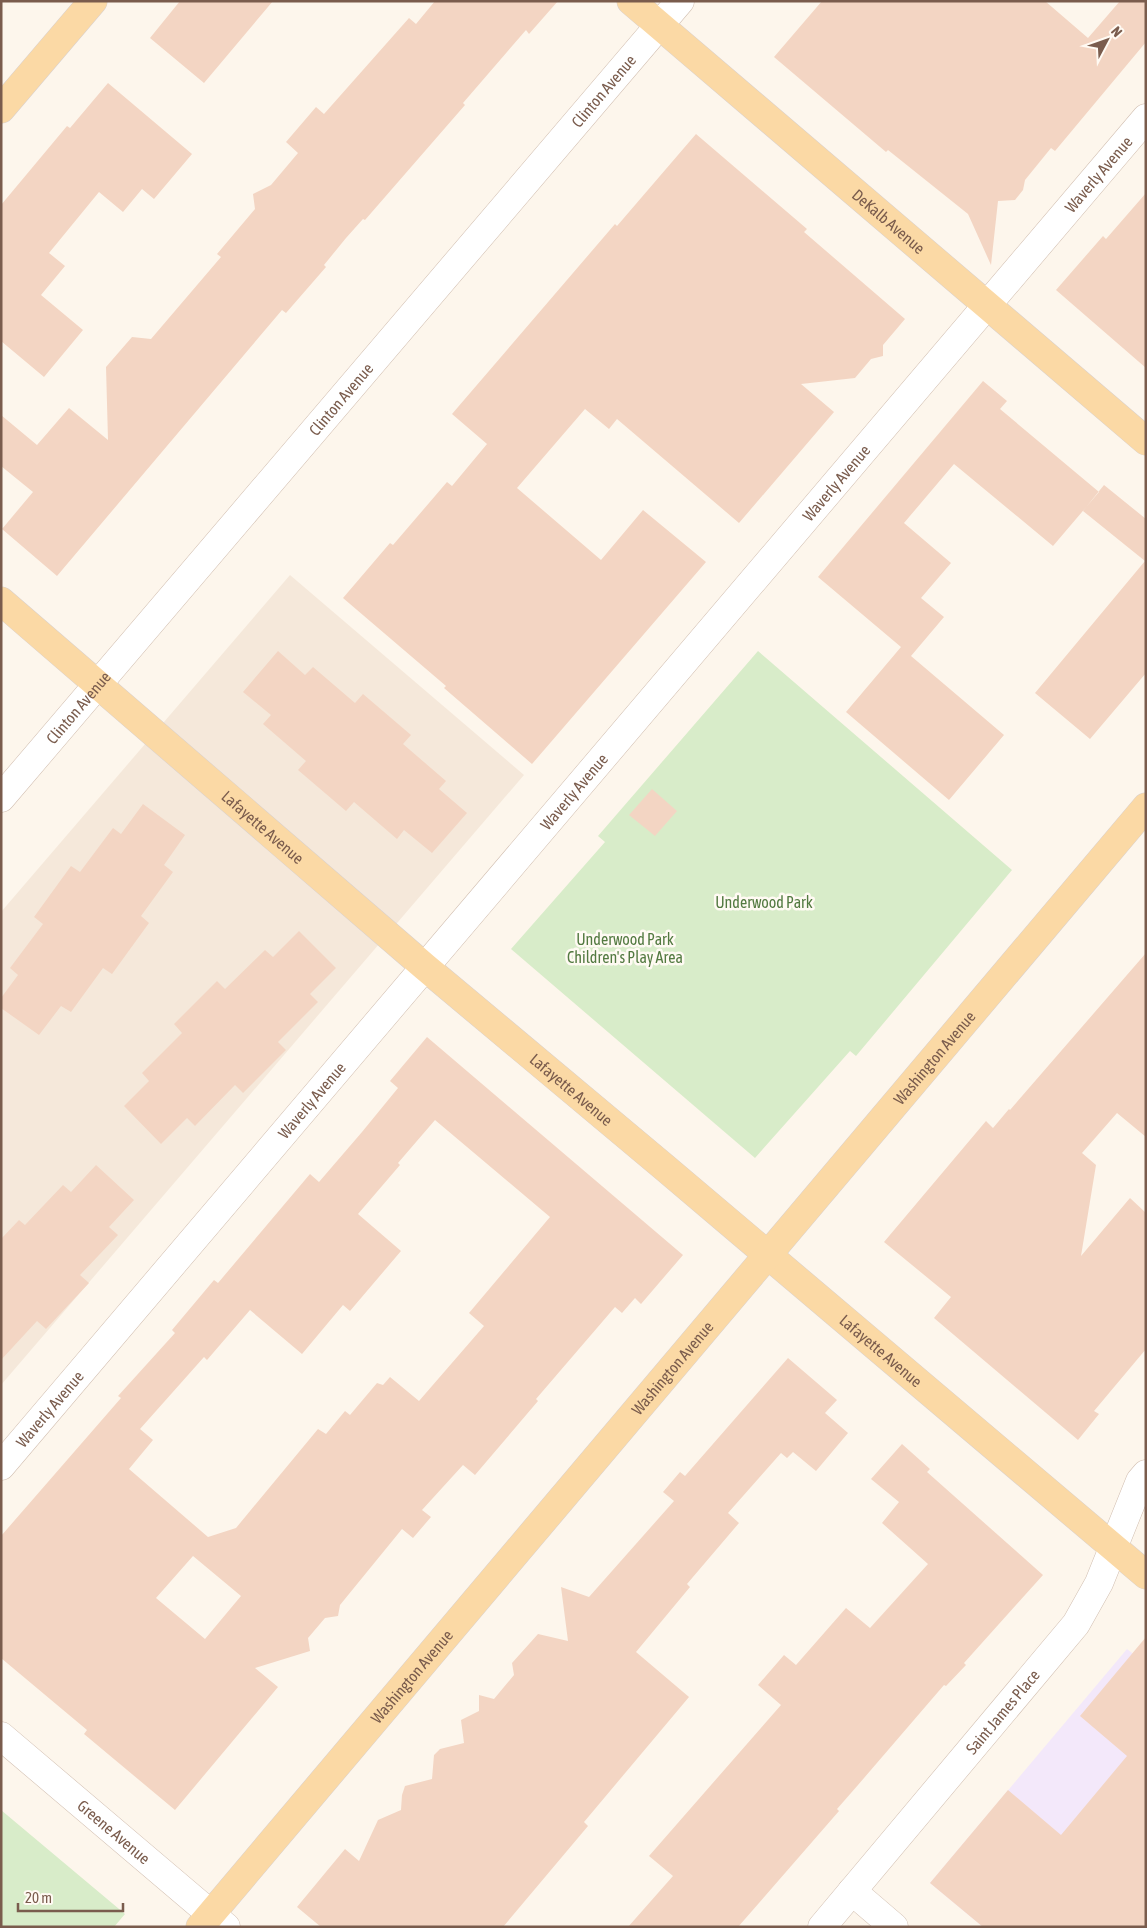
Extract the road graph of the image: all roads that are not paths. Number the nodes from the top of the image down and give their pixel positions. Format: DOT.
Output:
graph roads {
  1 [pos="93,1"];
  2 [pos="631,1"];
  3 [pos="680,1"];
  4 [pos="659,26"];
  5 [pos="1,109"];
  6 [pos="1146,118"];
  7 [pos="987,304"];
  8 [pos="1146,441"];
  9 [pos="1,602"];
  10 [pos="98,684"];
  11 [pos="1,798"];
  12 [pos="1146,807"];
  13 [pos="425,967"];
  14 [pos="768,1255"];
  15 [pos="1,1466"];
  16 [pos="1146,1474"];
  17 [pos="1114,1548"];
  18 [pos="1146,1575"];
  19 [pos="1,1736"];
  20 [pos="852,1891"];
  21 [pos="212,1922"];
  22 [pos="822,1927"];
  23 [pos="894,1927"];
  1 -- 5 [label="main road"];
  2 -- 4 [label="main road, DeKalb Avenue"];
  3 -- 4 [label="street, Clinton Avenue"];
  4 -- 7 [label="main road, DeKalb Avenue"];
  4 -- 10 [label="street, Clinton Avenue"];
  6 -- 7 [label="street, Waverly Avenue"];
  7 -- 8 [label="main road, DeKalb Avenue"];
  7 -- 13 [label="street, Waverly Avenue"];
  9 -- 10 [label="main road, Lafayette Avenue"];
  10 -- 11 [label="street, Clinton Avenue"];
  10 -- 13 [label="main road, Lafayette Avenue"];
  12 -- 14 [label="main road, Washington Avenue"];
  13 -- 14 [label="main road, Lafayette Avenue"];
  13 -- 15 [label="street, Waverly Avenue"];
  14 -- 17 [label="main road, Lafayette Avenue"];
  14 -- 21 [label="main road, Washington Avenue"];
  16 -- 17 [label="street, Saint James Place"];
  17 -- 18 [label="main road, Lafayette Avenue"];
  17 -- 20 [label="street, Saint James Place"];
  19 -- 21 [label="street, Greene Avenue"];
  20 -- 22 [label="street, Saint James Place"];
  20 -- 23 [label="street"];
}
